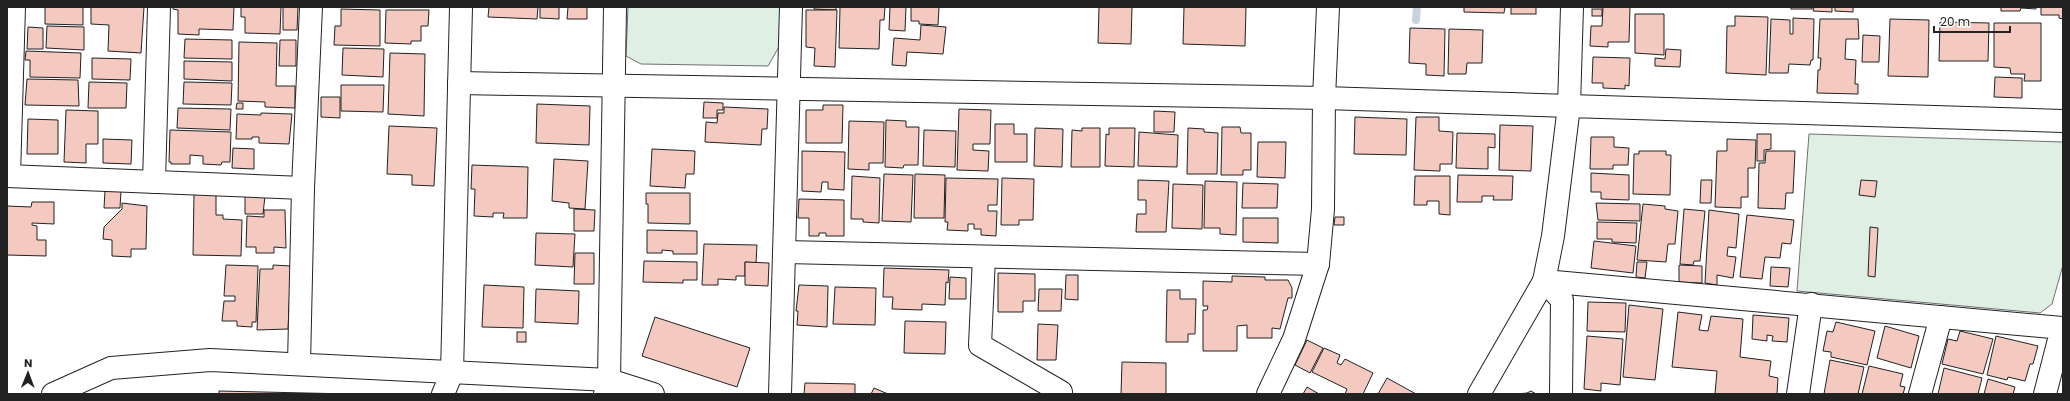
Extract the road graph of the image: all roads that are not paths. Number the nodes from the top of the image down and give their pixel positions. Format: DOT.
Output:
graph roads {
  1 [pos="14,7"];
  2 [pos="159,7"];
  3 [pos="312,7"];
  4 [pos="461,7"];
  5 [pos="615,7"];
  6 [pos="791,7"];
  7 [pos="1328,7"];
  8 [pos="1572,7"];
  9 [pos="459,83"];
  10 [pos="614,86"];
  11 [pos="789,89"];
  12 [pos="1324,98"];
  13 [pos="1569,106"];
  14 [pos="2063,121"];
  15 [pos="8,176"];
  16 [pos="154,182"];
  17 [pos="303,188"];
  18 [pos="786,252"];
  19 [pos="984,257"];
  20 [pos="1318,264"];
  21 [pos="1544,281"];
  22 [pos="1811,304"];
  23 [pos="1941,317"];
  24 [pos="2063,327"];
  25 [pos="299,364"];
  26 [pos="452,373"];
  27 [pos="607,387"];
  28 [pos="1062,393"];
  29 [pos="53,394"];
  30 [pos="443,394"];
  31 [pos="653,394"];
  32 [pos="780,394"];
  33 [pos="1268,394"];
  34 [pos="1479,394"];
  35 [pos="1561,394"];
  36 [pos="1798,394"];
  37 [pos="1920,394"];
  38 [pos="2045,394"];
  1 -- 15 [label="street"];
  2 -- 16 [label="street"];
  3 -- 17 [label="street"];
  4 -- 9 [label="street"];
  5 -- 10 [label="street"];
  6 -- 11 [label="street"];
  7 -- 12 [label="street"];
  8 -- 13 [label="street"];
  9 -- 10 [label="street"];
  9 -- 26 [label="street"];
  10 -- 11 [label="street"];
  10 -- 27 [label="street"];
  11 -- 12 [label="street"];
  11 -- 18 [label="street"];
  12 -- 13 [label="street"];
  12 -- 20 [label="street"];
  13 -- 14 [label="street"];
  13 -- 21 [label="street"];
  15 -- 16 [label="street"];
  16 -- 17 [label="street"];
  17 -- 25 [label="street"];
  18 -- 19 [label="street"];
  18 -- 32 [label="street"];
  19 -- 20 [label="street"];
  19 -- 28 [label="street"];
  20 -- 33 [label="street"];
  21 -- 22 [label="street"];
  21 -- 34 [label="street"];
  21 -- 35 [label="street"];
  22 -- 23 [label="street"];
  22 -- 36 [label="street"];
  23 -- 24 [label="street"];
  23 -- 37 [label="street"];
  24 -- 38 [label="street"];
  25 -- 26 [label="street"];
  25 -- 29 [label="street"];
  26 -- 27 [label="street"];
  26 -- 30 [label="street"];
  27 -- 31 [label="street"];
}
